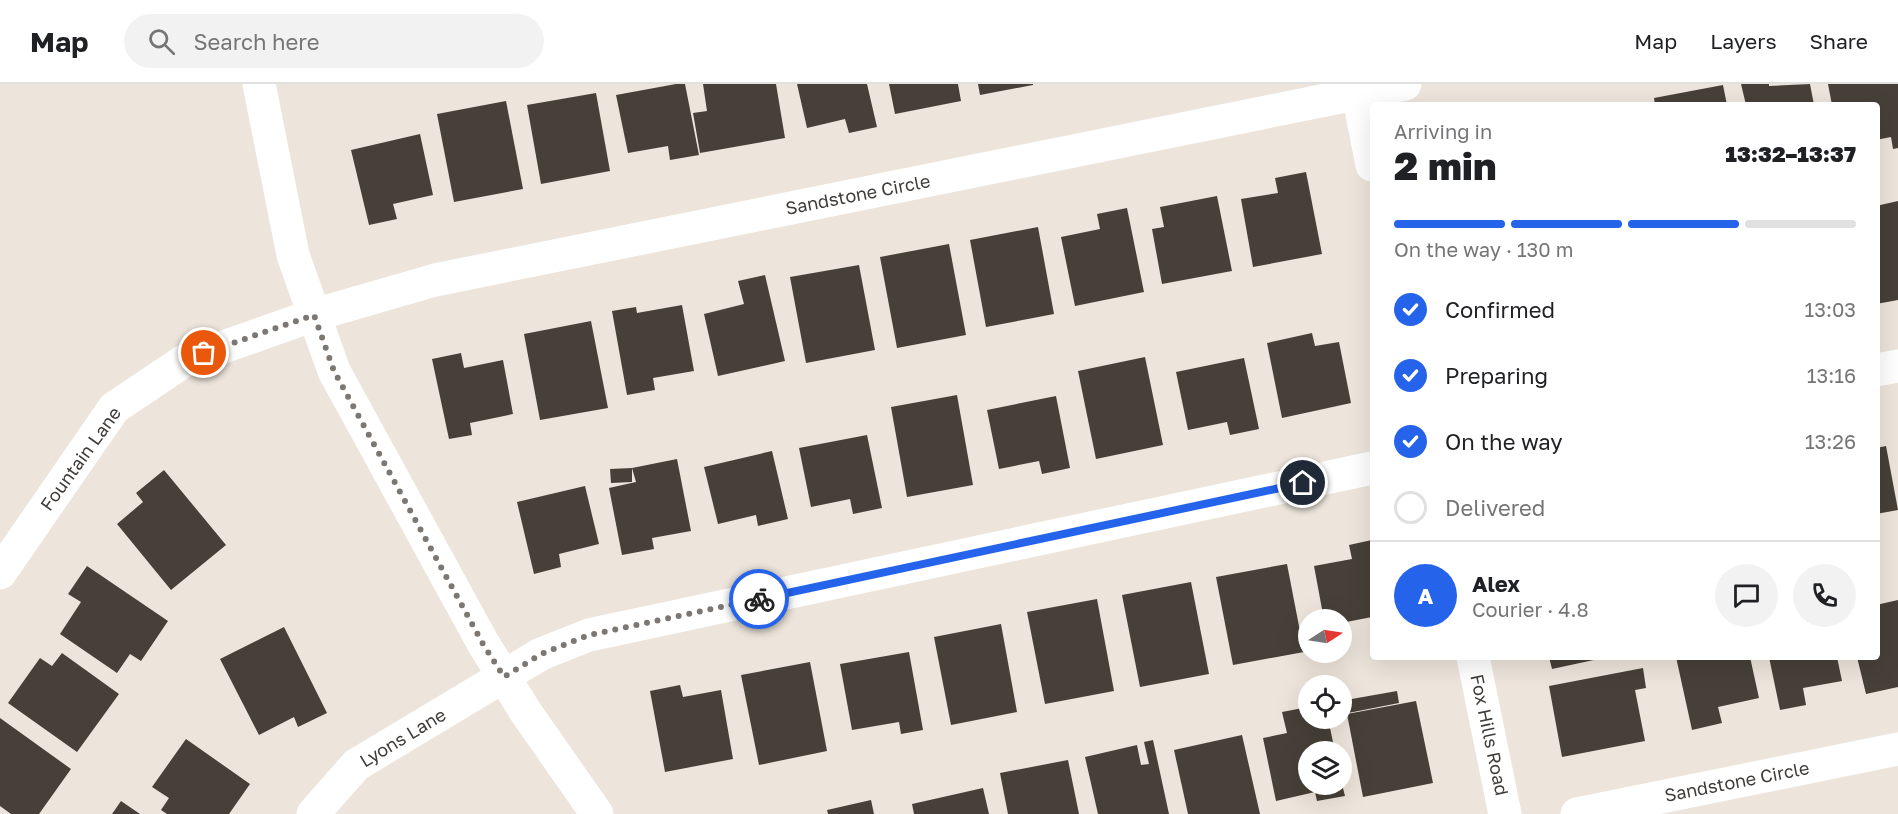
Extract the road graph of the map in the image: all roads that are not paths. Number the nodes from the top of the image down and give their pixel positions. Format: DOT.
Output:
graph roads {
  1 [pos="259,84"];
  2 [pos="1405,84"];
  3 [pos="1357,89"];
  4 [pos="1370,155"];
  5 [pos="314,315"];
  6 [pos="1898,366"];
  7 [pos="1880,369"];
  8 [pos="1370,468"];
  9 [pos="0,573"];
  10 [pos="1474,660"];
  11 [pos="504,677"];
  12 [pos="1898,749"];
  13 [pos="313,814"];
  14 [pos="597,814"];
  15 [pos="1505,814"];
  16 [pos="1577,814"];
  1 -- 5 [label="street"];
  2 -- 3 [label="street, Sandstone Circle"];
  3 -- 4 [label="street"];
  3 -- 5 [label="street, Sandstone Circle"];
  5 -- 9 [label="street, Fountain Lane"];
  5 -- 11 [label="street"];
  6 -- 7 [label="street"];
  8 -- 11 [label="street, Lyons Lane"];
  10 -- 15 [label="street, Fox Hills Road"];
  11 -- 13 [label="street, Lyons Lane"];
  11 -- 14 [label="street"];
  12 -- 16 [label="street, Sandstone Circle"];
}
